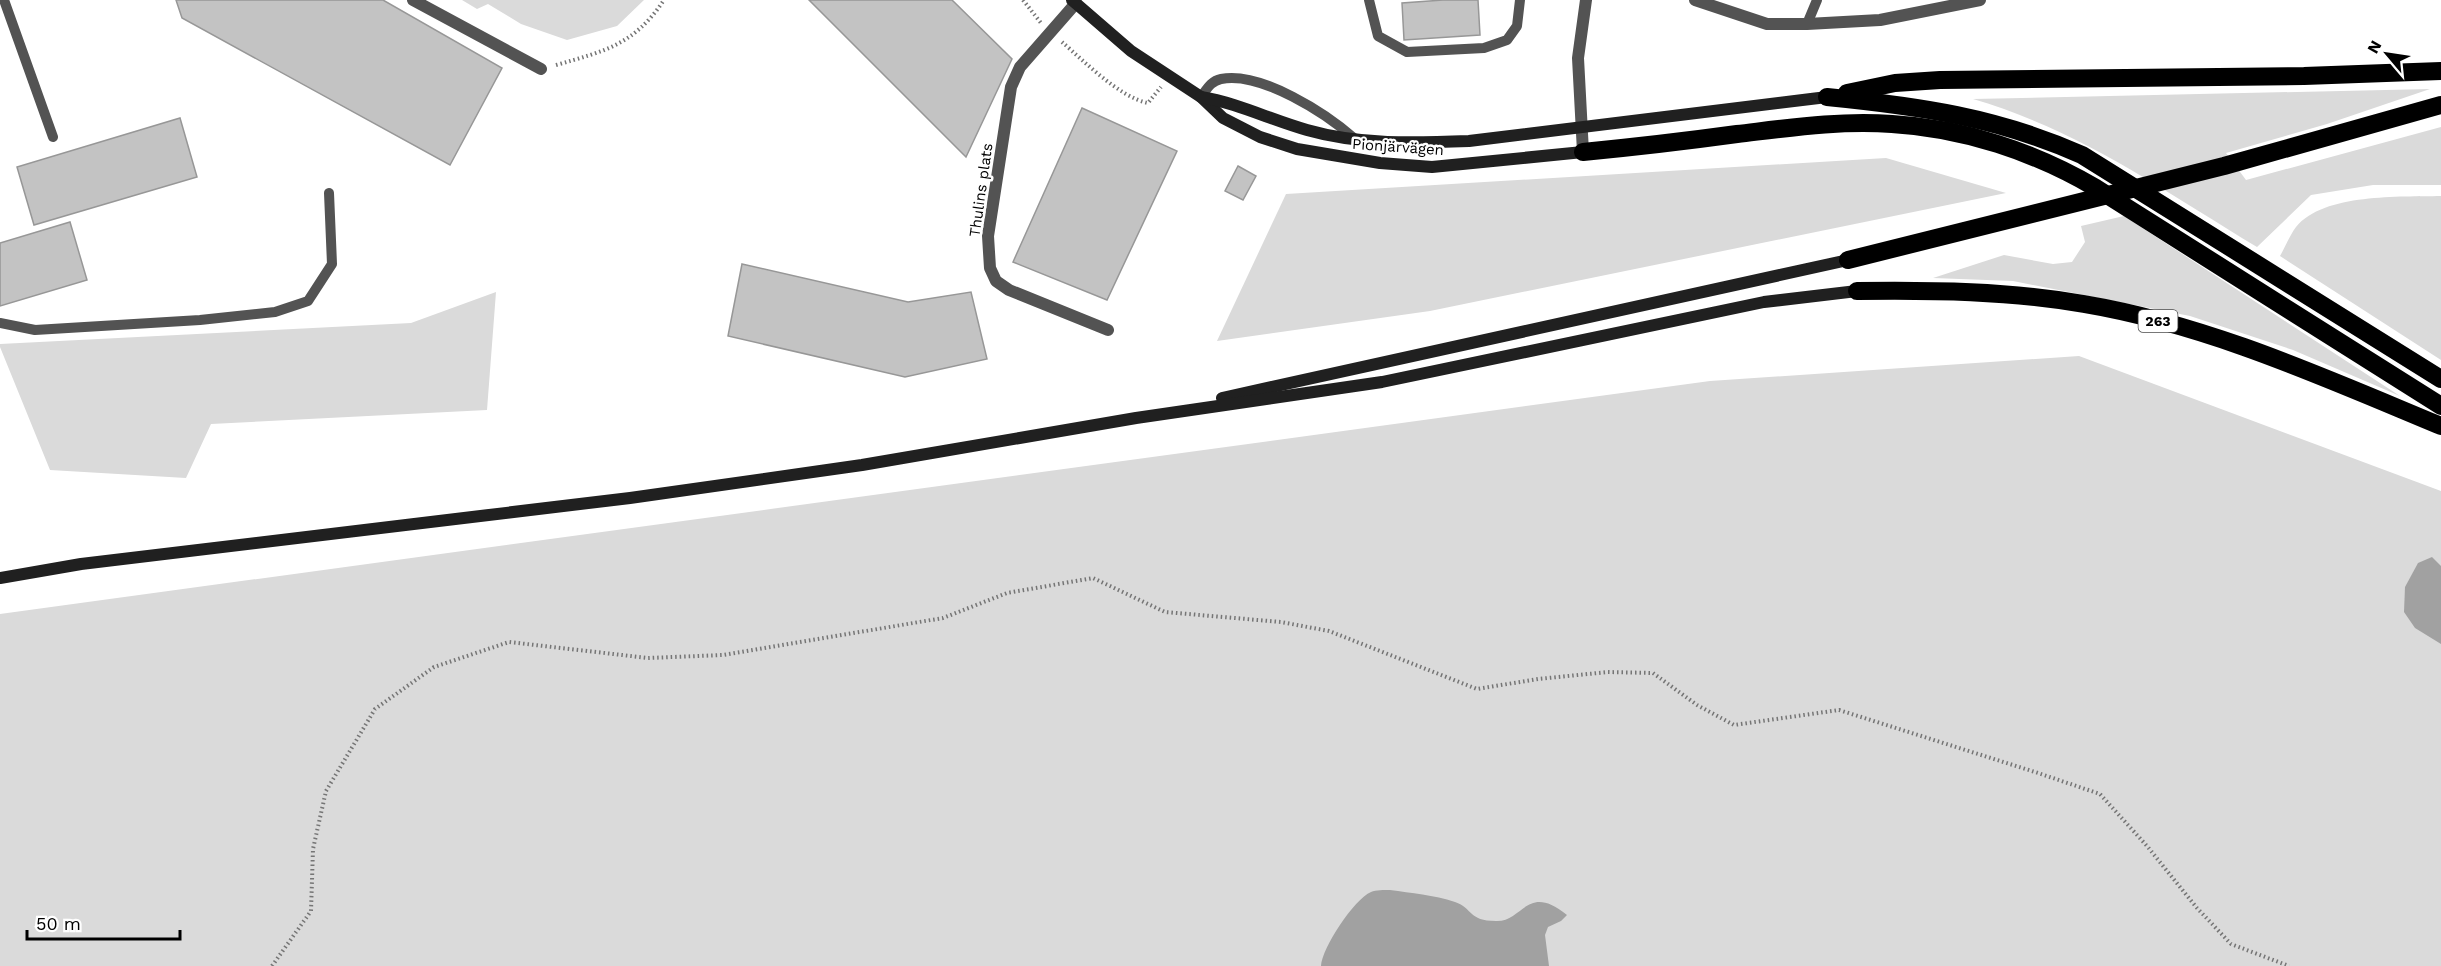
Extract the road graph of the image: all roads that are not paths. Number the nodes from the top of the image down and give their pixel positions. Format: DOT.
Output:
graph roads {
  1 [pos="4,0"];
  2 [pos="413,0"];
  3 [pos="1369,0"];
  4 [pos="1520,0"];
  5 [pos="1586,0"];
  6 [pos="1695,0"];
  7 [pos="1817,0"];
  8 [pos="1980,0"];
  9 [pos="1074,2"];
  10 [pos="1807,24"];
  11 [pos="541,69"];
  12 [pos="2441,71"];
  13 [pos="1202,97"];
  14 [pos="1827,97"];
  15 [pos="2441,105"];
  16 [pos="1581,128"];
  17 [pos="53,137"];
  18 [pos="1355,139"];
  19 [pos="1583,152"];
  20 [pos="329,193"];
  21 [pos="1848,260"];
  22 [pos="1857,291"];
  23 [pos="0,323"];
  24 [pos="1108,330"];
  25 [pos="2441,379"];
  26 [pos="2441,406"];
  27 [pos="1136,418"];
  28 [pos="2441,426"];
  29 [pos="0,578"];
  1 -- 17 [label="lane"];
  2 -- 11 [label="street"];
  3 -- 4 [label="lane"];
  5 -- 16 [label="street"];
  6 -- 10 [label="street"];
  7 -- 10 [label="lane"];
  8 -- 10 [label="street"];
  9 -- 13 [label="main road, Pionjärvägen"];
  9 -- 24 [label="street, Thulins plats"];
  12 -- 14 [label="highway"];
  13 -- 18 [label="main road, Pionjärvägen"];
  13 -- 18 [label="lane"];
  13 -- 19 [label="main road, Pionjärvägen"];
  14 -- 16 [label="main road, Pionjärvägen"];
  14 -- 25 [label="highway"];
  15 -- 21 [label="highway, 263"];
  16 -- 18 [label="main road, Pionjärvägen"];
  16 -- 19 [label="street"];
  19 -- 26 [label="highway"];
  20 -- 23 [label="lane"];
  21 -- 27 [label="main road, 263"];
  22 -- 27 [label="main road, 263"];
  22 -- 28 [label="highway, 263"];
  27 -- 29 [label="main road, 263"];
}
